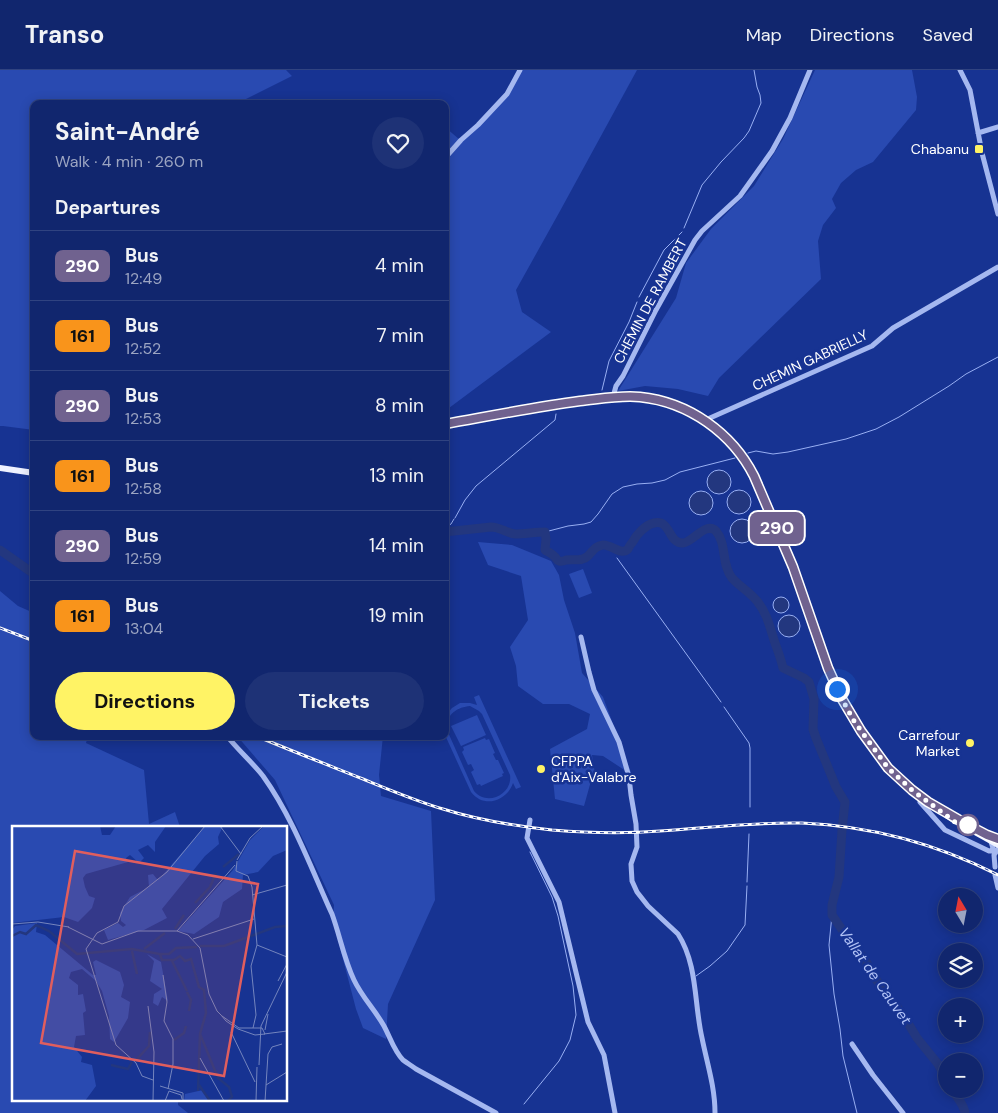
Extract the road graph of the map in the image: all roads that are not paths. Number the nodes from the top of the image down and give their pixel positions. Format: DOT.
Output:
graph roads {
  1 [pos="520,70"];
  2 [pos="810,70"];
  3 [pos="960,70"];
  4 [pos="998,127"];
  5 [pos="978,133"];
  6 [pos="449,154"];
  7 [pos="998,214"];
  8 [pos="998,267"];
  9 [pos="613,397"];
  10 [pos="707,421"];
  11 [pos="449,423"];
  12 [pos="0,468"];
  13 [pos="30,473"];
  14 [pos="581,637"];
  15 [pos="231,740"];
  16 [pos="920,802"];
  17 [pos="530,820"];
  18 [pos="996,842"];
  19 [pos="998,849"];
  20 [pos="994,867"];
  21 [pos="995,878"];
  22 [pos="998,888"];
  23 [pos="852,1044"];
  24 [pos="496,1113"];
  25 [pos="615,1113"];
  26 [pos="715,1113"];
  27 [pos="903,1113"];
  1 -- 6 [label="street"];
  2 -- 9 [label="street, CHEMIN DE RAMBERT"];
  3 -- 5 [label="street"];
  4 -- 5 [label="street"];
  5 -- 7 [label="street"];
  8 -- 10 [label="street, CHEMIN GABRIELLY"];
  9 -- 10 [label="main road"];
  9 -- 11 [label="main road"];
  10 -- 18 [label="main road"];
  12 -- 13 [label="main road"];
  14 -- 26 [label="street"];
  15 -- 24 [label="street"];
  16 -- 18 [label="street"];
  17 -- 25 [label="street"];
  19 -- 20 [label="street"];
  21 -- 22 [label="street"];
  23 -- 27 [label="street"];
}
